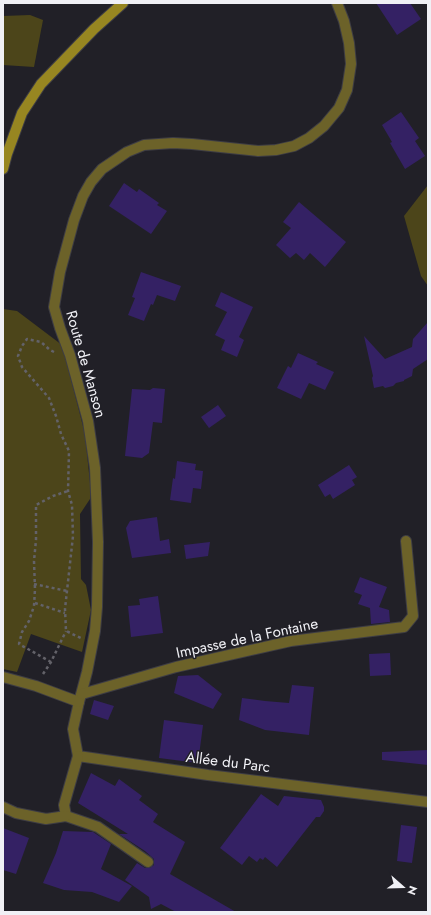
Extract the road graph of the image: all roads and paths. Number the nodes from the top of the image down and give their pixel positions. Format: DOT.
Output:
graph roads {
  1 [pos="123,3"];
  2 [pos="337,3"];
  3 [pos="3,169"];
  4 [pos="70,354"];
  5 [pos="68,491"];
  6 [pos="406,541"];
  7 [pos="34,584"];
  8 [pos="67,591"];
  9 [pos="34,603"];
  10 [pos="65,613"];
  11 [pos="66,631"];
  12 [pos="93,644"];
  13 [pos="51,662"];
  14 [pos="3,677"];
  15 [pos="36,686"];
  16 [pos="80,698"];
  17 [pos="78,756"];
  18 [pos="428,802"];
  19 [pos="3,807"];
  20 [pos="66,816"];
  21 [pos="148,862"];
  1 -- 3 [label="street"];
  2 -- 4 [label="street, Route de Manson"];
  4 -- 5 [label="path"];
  4 -- 12 [label="street, Route de Manson"];
  5 -- 7 [label="path"];
  5 -- 8 [label="path"];
  6 -- 16 [label="street, Impasse de la Fontaine"];
  7 -- 8 [label="path"];
  7 -- 9 [label="path"];
  8 -- 10 [label="path"];
  9 -- 10 [label="path"];
  9 -- 13 [label="path"];
  10 -- 11 [label="path"];
  11 -- 12 [label="path"];
  11 -- 13 [label="path"];
  12 -- 16 [label="street, Route de Manson"];
  13 -- 15 [label="path"];
  14 -- 15 [label="street"];
  15 -- 16 [label="street"];
  16 -- 17 [label="street"];
  17 -- 18 [label="street, Allée du Parc"];
  17 -- 20 [label="street"];
  19 -- 20 [label="street"];
  20 -- 21 [label="street"];
}
